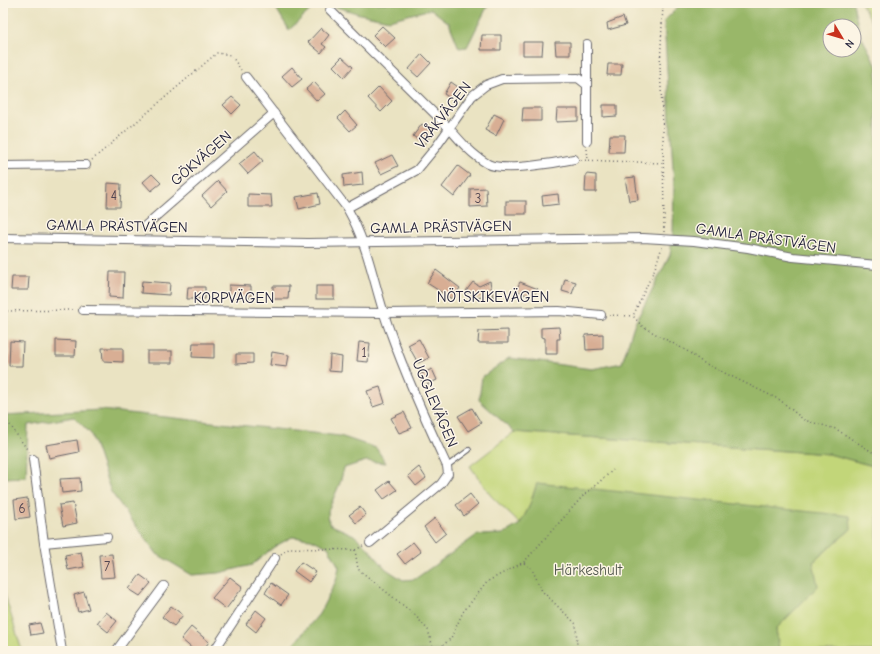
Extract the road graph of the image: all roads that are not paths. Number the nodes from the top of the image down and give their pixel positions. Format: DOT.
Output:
graph roads {
  1 [pos="330,10"];
  2 [pos="587,44"];
  3 [pos="246,76"];
  4 [pos="587,85"];
  5 [pos="274,113"];
  6 [pos="449,128"];
  7 [pos="587,141"];
  8 [pos="574,160"];
  9 [pos="86,165"];
  10 [pos="3,166"];
  11 [pos="347,208"];
  12 [pos="146,225"];
  13 [pos="3,238"];
  14 [pos="364,242"];
  15 [pos="877,265"];
  16 [pos="83,310"];
  17 [pos="384,313"];
  18 [pos="601,315"];
  19 [pos="469,450"];
  20 [pos="33,459"];
  21 [pos="447,466"];
  22 [pos="106,537"];
  23 [pos="44,543"];
  24 [pos="370,543"];
  25 [pos="275,558"];
  26 [pos="164,586"];
  27 [pos="62,651"];
  28 [pos="116,651"];
  29 [pos="214,651"];
  1 -- 6 [label="street"];
  2 -- 4 [label="street"];
  3 -- 5 [label="street"];
  4 -- 6 [label="street, VRÅKVÄGEN"];
  4 -- 7 [label="street"];
  5 -- 11 [label="street"];
  5 -- 12 [label="street, GÖKVÄGEN"];
  6 -- 8 [label="street"];
  6 -- 11 [label="street, VRÅKVÄGEN"];
  9 -- 10 [label="street"];
  11 -- 14 [label="street"];
  13 -- 14 [label="street, GAMLA PRÄSTVÄGEN"];
  14 -- 15 [label="street, GAMLA PRÄSTVÄGEN"];
  14 -- 17 [label="street, UGGLEVÄGEN"];
  16 -- 17 [label="street, KORPVÄGEN"];
  17 -- 18 [label="street, NÖTSKIKEVÄGEN"];
  17 -- 21 [label="street, UGGLEVÄGEN"];
  19 -- 21 [label="lane"];
  20 -- 23 [label="street"];
  21 -- 24 [label="street, UGGLEVÄGEN"];
  22 -- 23 [label="street"];
  23 -- 27 [label="street"];
  25 -- 29 [label="street"];
  26 -- 28 [label="street"];
}
